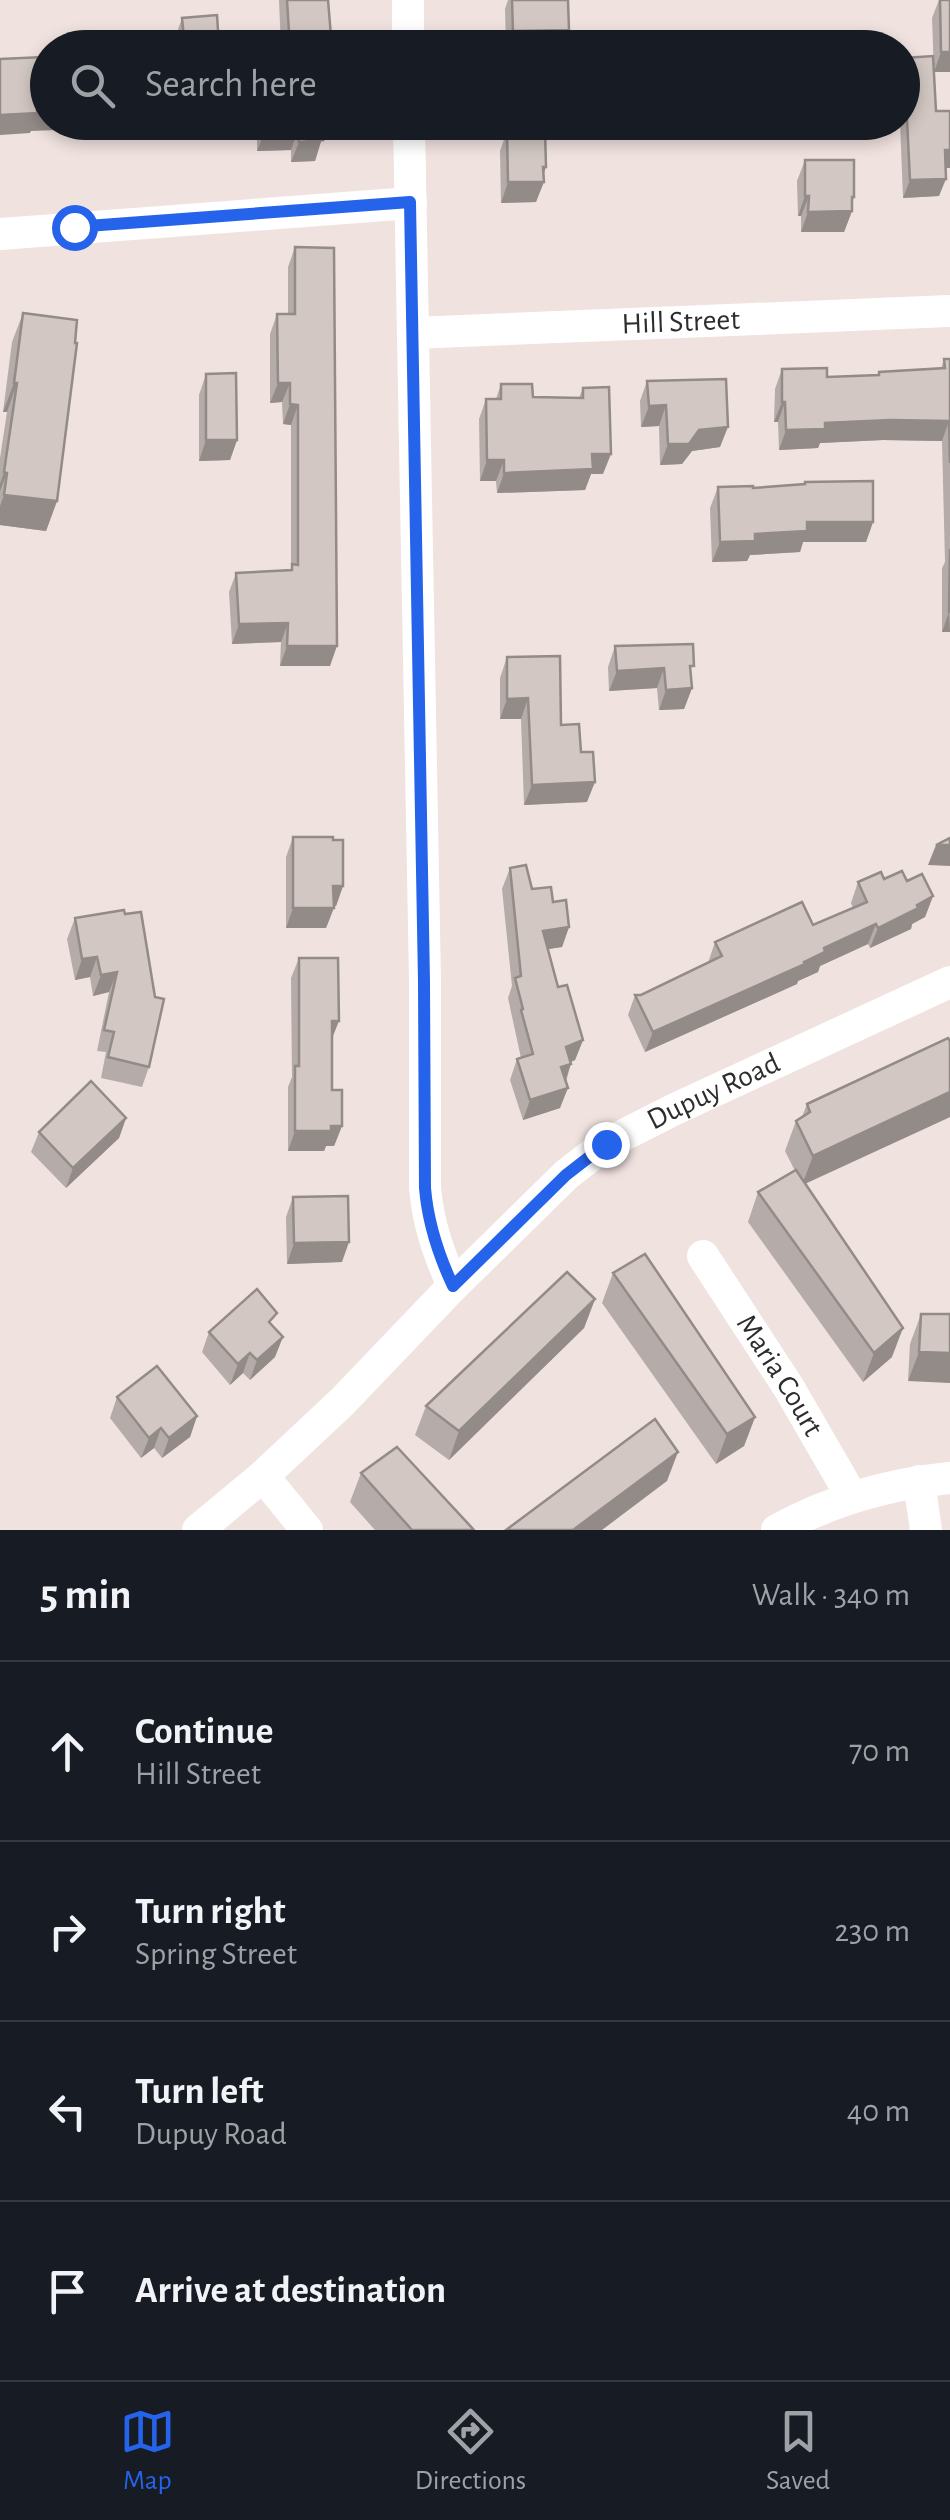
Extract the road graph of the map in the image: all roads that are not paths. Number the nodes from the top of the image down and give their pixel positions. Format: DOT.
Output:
graph roads {
  1 [pos="408,0"];
  2 [pos="408,30"];
  3 [pos="409,140"];
  4 [pos="410,202"];
  5 [pos="0,234"];
  6 [pos="950,311"];
  7 [pos="412,333"];
  8 [pos="950,982"];
  9 [pos="703,1256"];
  10 [pos="453,1286"];
  11 [pos="262,1476"];
  12 [pos="935,1479"];
  13 [pos="852,1497"];
  14 [pos="198,1530"];
  15 [pos="306,1530"];
  16 [pos="777,1530"];
  17 [pos="926,1530"];
  1 -- 2 [label="street"];
  3 -- 4 [label="street"];
  4 -- 5 [label="street"];
  4 -- 7 [label="street"];
  6 -- 7 [label="street, Hill Street"];
  7 -- 10 [label="street"];
  8 -- 10 [label="street, Dupuy Road"];
  9 -- 13 [label="street, Maria Court"];
  10 -- 11 [label="street, Dupuy Road"];
  11 -- 14 [label="street, Dupuy Road"];
  11 -- 15 [label="street"];
  12 -- 13 [label="street"];
  12 -- 17 [label="street"];
  13 -- 16 [label="street"];
}
